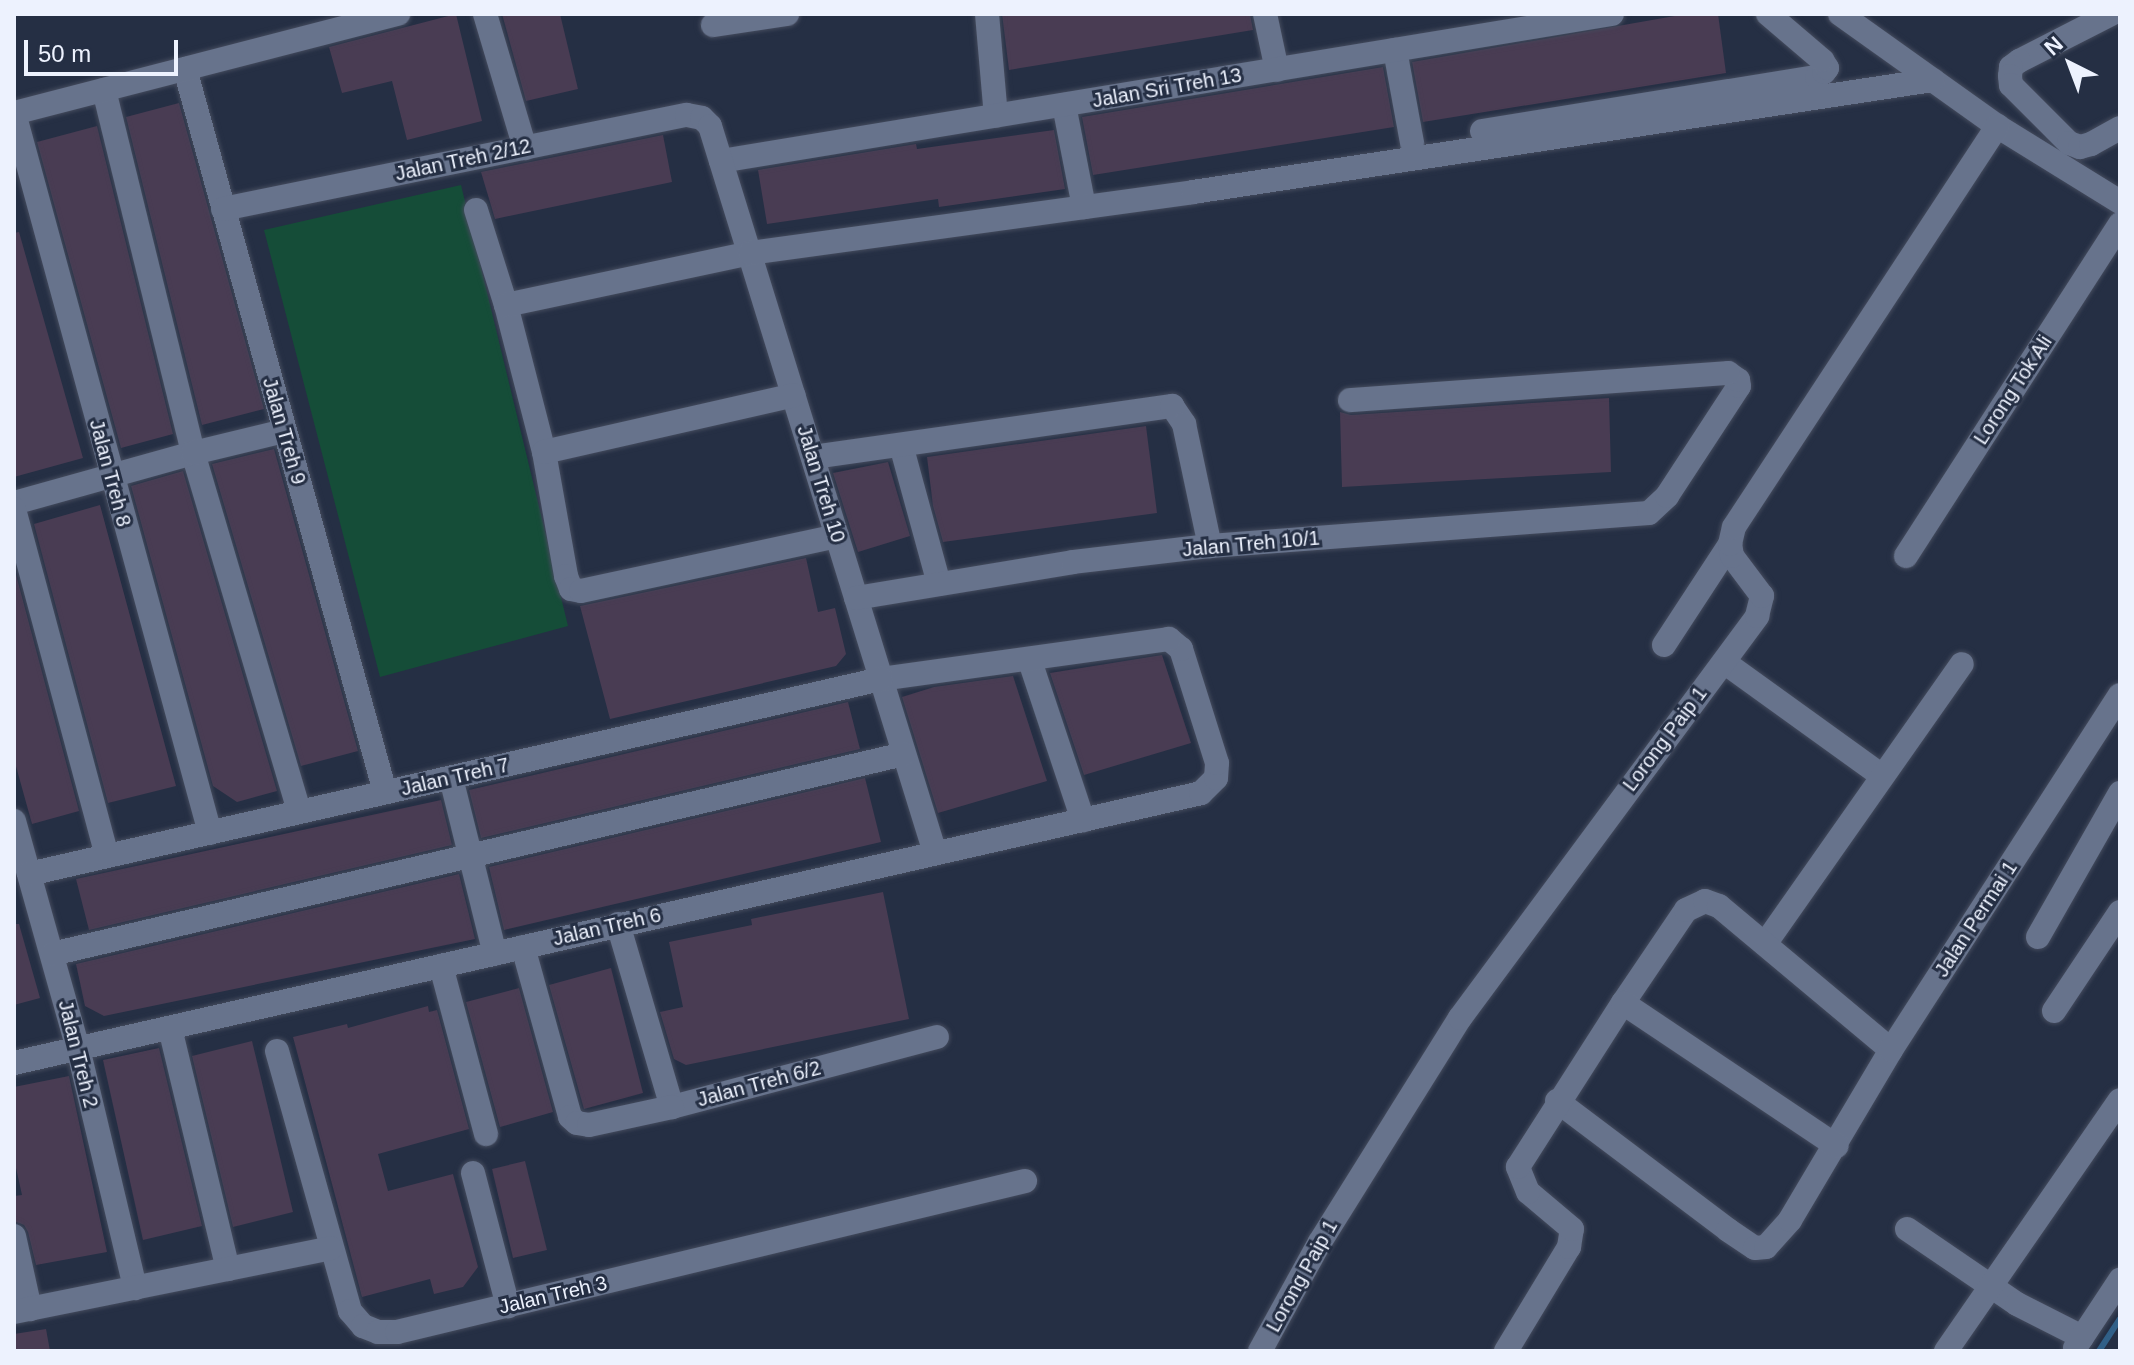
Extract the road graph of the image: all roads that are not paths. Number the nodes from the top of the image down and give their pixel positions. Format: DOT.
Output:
graph roads {
  1 [pos="398,14"];
  2 [pos="485,14"];
  3 [pos="787,14"];
  4 [pos="987,14"];
  5 [pos="1265,14"];
  6 [pos="1612,14"];
  7 [pos="1768,14"];
  8 [pos="1840,14"];
  9 [pos="2111,14"];
  10 [pos="713,25"];
  11 [pos="1395,50"];
  12 [pos="185,69"];
  13 [pos="1277,70"];
  14 [pos="1933,80"];
  15 [pos="104,90"];
  16 [pos="1064,105"];
  17 [pos="14,113"];
  18 [pos="996,116"];
  19 [pos="702,118"];
  20 [pos="1997,126"];
  21 [pos="2120,128"];
  22 [pos="1412,143"];
  23 [pos="525,148"];
  24 [pos="721,161"];
  25 [pos="1083,202"];
  26 [pos="2120,202"];
  27 [pos="223,209"];
  28 [pos="476,210"];
  29 [pos="2120,224"];
  30 [pos="750,253"];
  31 [pos="506,305"];
  32 [pos="794,395"];
  33 [pos="1350,400"];
  34 [pos="284,431"];
  35 [pos="901,445"];
  36 [pos="544,452"];
  37 [pos="193,453"];
  38 [pos="813,457"];
  39 [pos="111,477"];
  40 [pos="14,506"];
  41 [pos="837,536"];
  42 [pos="1730,544"];
  43 [pos="1210,546"];
  44 [pos="1906,556"];
  45 [pos="939,584"];
  46 [pos="856,598"];
  47 [pos="1664,645"];
  48 [pos="1030,661"];
  49 [pos="1724,662"];
  50 [pos="1962,664"];
  51 [pos="881,679"];
  52 [pos="2120,695"];
  53 [pos="904,754"];
  54 [pos="1882,776"];
  55 [pos="451,778"];
  56 [pos="385,792"];
  57 [pos="1201,793"];
  58 [pos="2120,793"];
  59 [pos="299,812"];
  60 [pos="1083,820"];
  61 [pos="14,821"];
  62 [pos="210,833"];
  63 [pos="935,853"];
  64 [pos="107,856"];
  65 [pos="471,858"];
  66 [pos="29,874"];
  67 [pos="2120,912"];
  68 [pos="618,924"];
  69 [pos="2038,937"];
  70 [pos="1765,944"];
  71 [pos="523,947"];
  72 [pos="52,954"];
  73 [pos="495,954"];
  74 [pos="441,966"];
  75 [pos="1623,1003"];
  76 [pos="2054,1011"];
  77 [pos="170,1028"];
  78 [pos="937,1037"];
  79 [pos="78,1048"];
  80 [pos="1891,1050"];
  81 [pos="277,1051"];
  82 [pos="14,1063"];
  83 [pos="2120,1100"];
  84 [pos="1557,1101"];
  85 [pos="672,1107"];
  86 [pos="486,1134"];
  87 [pos="1837,1146"];
  88 [pos="473,1173"];
  89 [pos="1025,1181"];
  90 [pos="1907,1229"];
  91 [pos="14,1236"];
  92 [pos="331,1248"];
  93 [pos="228,1269"];
  94 [pos="2120,1280"];
  95 [pos="1990,1287"];
  96 [pos="135,1288"];
  97 [pos="508,1306"];
  98 [pos="22,1310"];
  99 [pos="2078,1344"];
  100 [pos="1260,1351"];
  101 [pos="1506,1351"];
  102 [pos="1946,1351"];
  1 -- 12 [label="street"];
  2 -- 23 [label="street"];
  3 -- 10 [label="street"];
  4 -- 18 [label="street"];
  5 -- 13 [label="street"];
  6 -- 11 [label="street, Jalan Sri Treh 13"];
  7 -- 22 [label="street"];
  8 -- 14 [label="street"];
  9 -- 21 [label="street"];
  11 -- 13 [label="street, Jalan Sri Treh 13"];
  11 -- 22 [label="street"];
  12 -- 15 [label="street"];
  12 -- 27 [label="street, Jalan Treh 9"];
  13 -- 16 [label="street, Jalan Sri Treh 13"];
  14 -- 20 [label="street"];
  14 -- 25 [label="street"];
  15 -- 17 [label="street"];
  15 -- 37 [label="street"];
  16 -- 18 [label="street, Jalan Sri Treh 13"];
  16 -- 25 [label="street"];
  17 -- 39 [label="street, Jalan Treh 8"];
  18 -- 24 [label="street, Jalan Sri Treh 13"];
  19 -- 23 [label="street, Jalan Treh 2/12"];
  19 -- 24 [label="street, Jalan Treh 10"];
  20 -- 26 [label="street"];
  20 -- 42 [label="street"];
  22 -- 25 [label="street"];
  23 -- 27 [label="street, Jalan Treh 2/12"];
  24 -- 30 [label="street, Jalan Treh 10"];
  25 -- 30 [label="street"];
  27 -- 34 [label="street, Jalan Treh 9"];
  28 -- 31 [label="street"];
  29 -- 44 [label="street, Lorong Tok Ali"];
  30 -- 31 [label="street"];
  30 -- 32 [label="street, Jalan Treh 10"];
  31 -- 36 [label="street"];
  32 -- 36 [label="street"];
  32 -- 38 [label="street, Jalan Treh 10"];
  33 -- 43 [label="street, Jalan Treh 10/1"];
  34 -- 37 [label="street"];
  34 -- 56 [label="street, Jalan Treh 9"];
  35 -- 38 [label="street"];
  35 -- 43 [label="street"];
  35 -- 45 [label="street"];
  36 -- 41 [label="street"];
  37 -- 39 [label="street"];
  37 -- 59 [label="street"];
  38 -- 41 [label="street, Jalan Treh 10"];
  39 -- 40 [label="street"];
  39 -- 62 [label="street, Jalan Treh 8"];
  40 -- 64 [label="street"];
  41 -- 46 [label="street, Jalan Treh 10"];
  42 -- 47 [label="street"];
  42 -- 49 [label="street, Lorong Paip 1"];
  43 -- 45 [label="street, Jalan Treh 10/1"];
  45 -- 46 [label="street, Jalan Treh 10/1"];
  46 -- 51 [label="street, Jalan Treh 10"];
  48 -- 51 [label="street, Jalan Treh 7"];
  48 -- 57 [label="street, Jalan Treh 7"];
  48 -- 60 [label="street"];
  49 -- 54 [label="street"];
  49 -- 100 [label="street, Lorong Paip 1"];
  50 -- 54 [label="street"];
  51 -- 53 [label="street, Jalan Treh 10"];
  51 -- 55 [label="street, Jalan Treh 7"];
  52 -- 80 [label="street, Jalan Permai 1"];
  53 -- 63 [label="street, Jalan Treh 10"];
  53 -- 65 [label="street"];
  54 -- 70 [label="street"];
  55 -- 56 [label="street, Jalan Treh 7"];
  55 -- 65 [label="street"];
  56 -- 59 [label="street, Jalan Treh 7"];
  57 -- 60 [label="street, Jalan Treh 6"];
  58 -- 69 [label="street"];
  59 -- 62 [label="street, Jalan Treh 7"];
  60 -- 63 [label="street, Jalan Treh 6"];
  61 -- 66 [label="street, Jalan Treh 2"];
  62 -- 64 [label="street, Jalan Treh 7"];
  63 -- 68 [label="street, Jalan Treh 6"];
  64 -- 66 [label="street, Jalan Treh 7"];
  65 -- 72 [label="street"];
  65 -- 73 [label="street"];
  66 -- 72 [label="street, Jalan Treh 2"];
  67 -- 76 [label="street"];
  68 -- 71 [label="street, Jalan Treh 6"];
  68 -- 85 [label="street, Jalan Treh 6/2"];
  70 -- 75 [label="street"];
  70 -- 80 [label="street"];
  71 -- 73 [label="street, Jalan Treh 6"];
  71 -- 85 [label="street"];
  72 -- 79 [label="street, Jalan Treh 2"];
  73 -- 74 [label="street, Jalan Treh 6"];
  74 -- 77 [label="street, Jalan Treh 6"];
  74 -- 86 [label="street"];
  75 -- 84 [label="street"];
  75 -- 87 [label="street"];
  77 -- 79 [label="street, Jalan Treh 6"];
  77 -- 93 [label="street"];
  78 -- 85 [label="street, Jalan Treh 6/2"];
  79 -- 82 [label="street, Jalan Treh 6"];
  79 -- 96 [label="street, Jalan Treh 2"];
  80 -- 87 [label="street, Jalan Permai 1"];
  81 -- 92 [label="street, Jalan Treh 3"];
  83 -- 95 [label="street"];
  84 -- 87 [label="street, Jalan Permai 1"];
  84 -- 101 [label="street"];
  88 -- 97 [label="street"];
  89 -- 97 [label="street, Jalan Treh 3"];
  90 -- 95 [label="street"];
  91 -- 98 [label="street"];
  92 -- 93 [label="street"];
  92 -- 97 [label="street, Jalan Treh 3"];
  93 -- 96 [label="street"];
  94 -- 99 [label="street"];
  95 -- 99 [label="street"];
  95 -- 102 [label="street"];
  96 -- 98 [label="street"];
}
